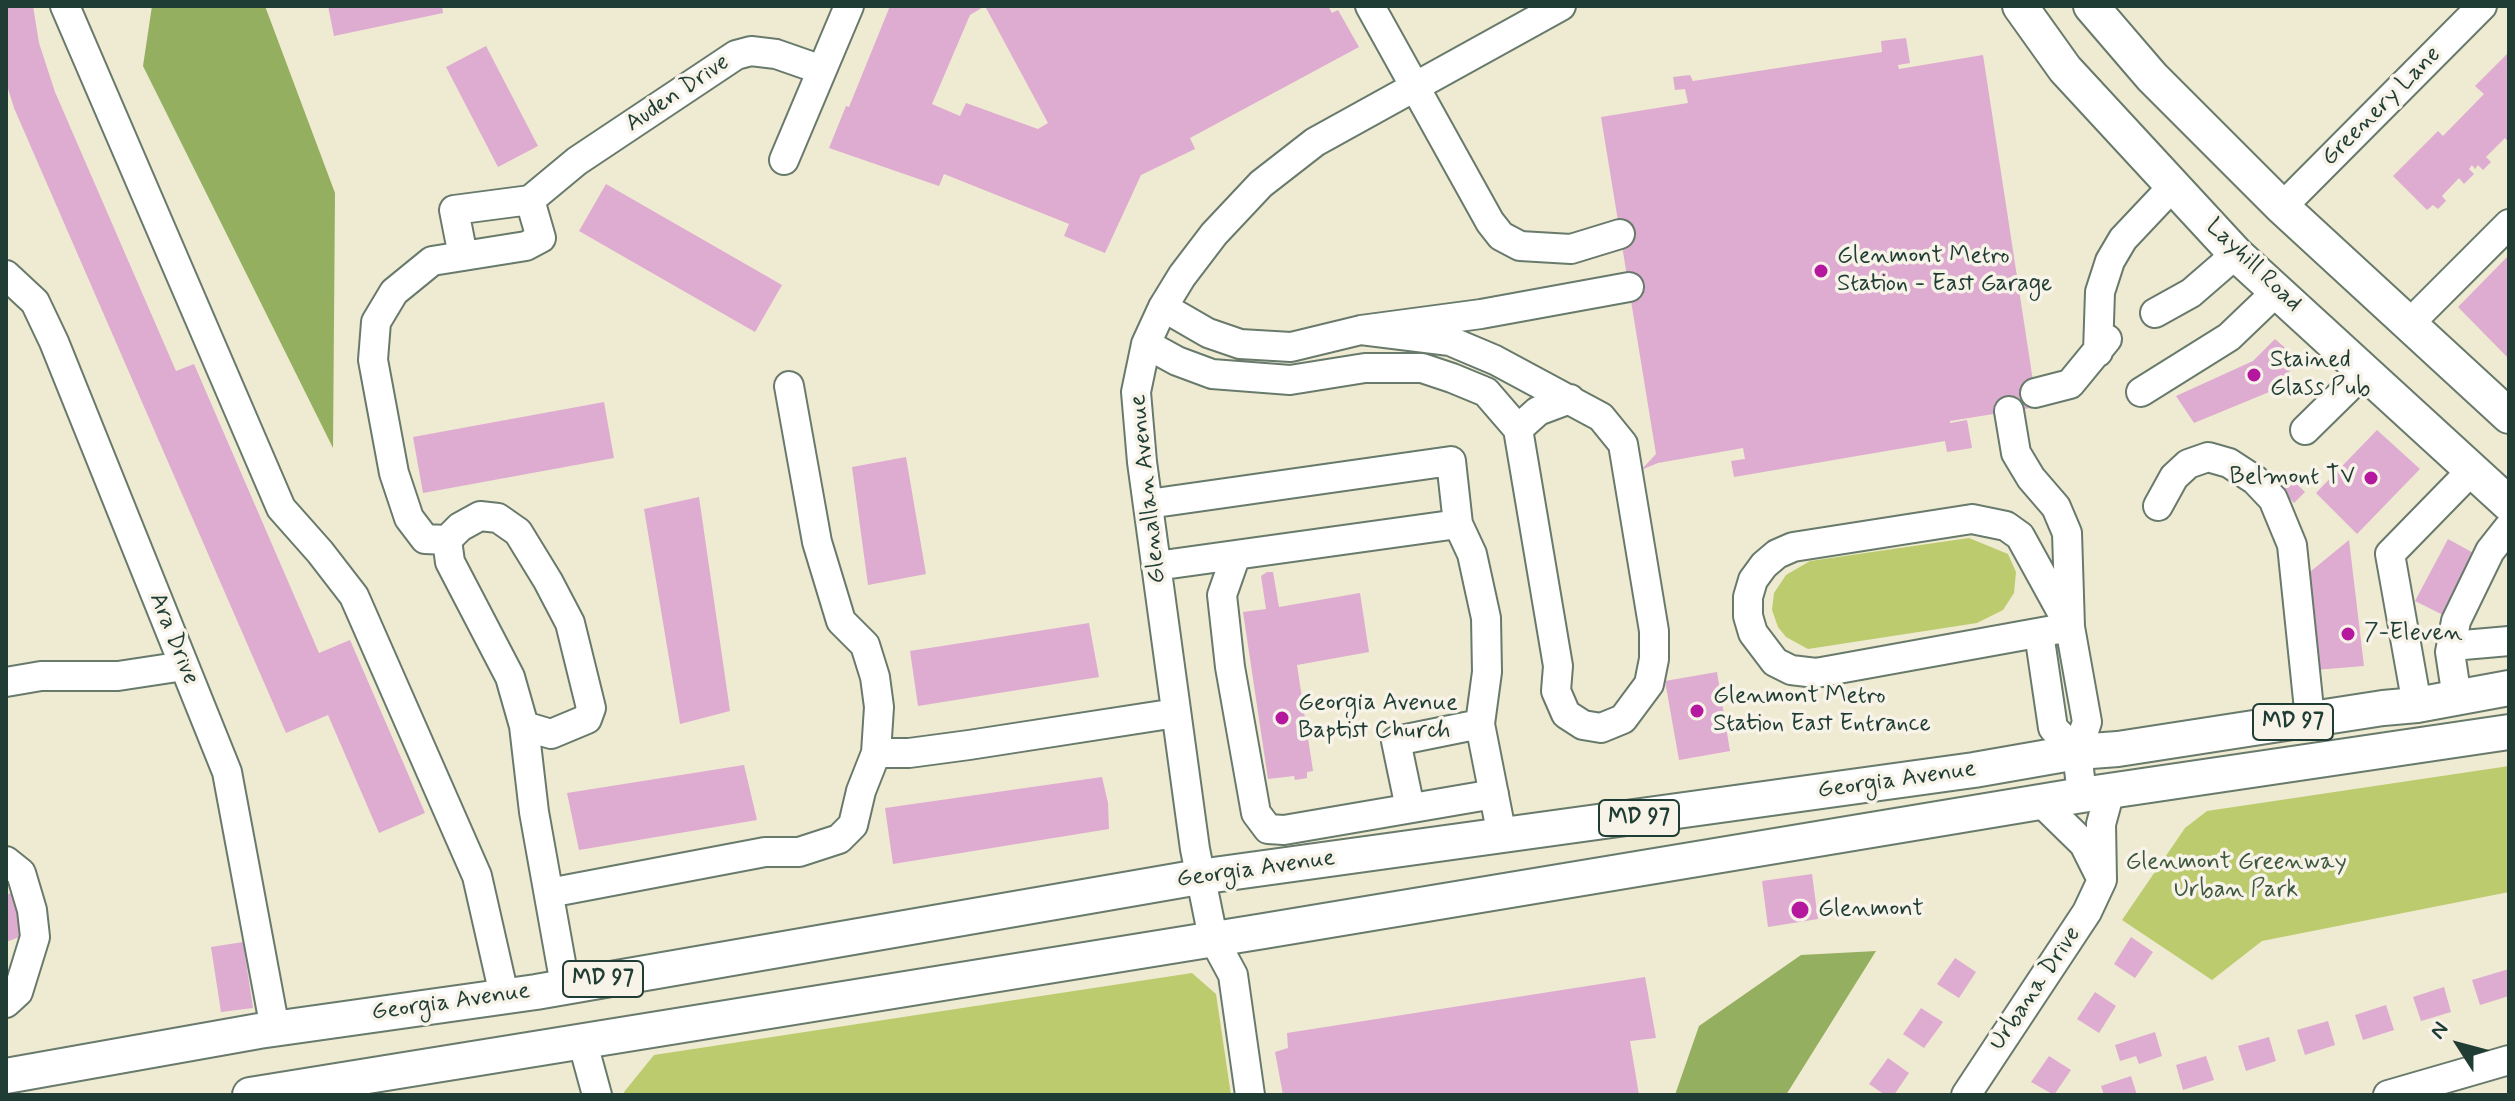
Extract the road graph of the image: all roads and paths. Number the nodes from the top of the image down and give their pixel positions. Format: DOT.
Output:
graph roads {
  1 [pos="65,6"];
  2 [pos="849,6"];
  3 [pos="1370,6"];
  4 [pos="1561,6"];
  5 [pos="2020,6"];
  6 [pos="2091,6"];
  7 [pos="2482,6"];
  8 [pos="822,70"];
  9 [pos="1414,87"];
  10 [pos="784,160"];
  11 [pos="2173,186"];
  12 [pos="530,200"];
  13 [pos="2282,207"];
  14 [pos="2509,224"];
  15 [pos="1620,234"];
  16 [pos="2236,254"];
  17 [pos="463,256"];
  18 [pos="6,275"];
  19 [pos="1629,287"];
  20 [pos="2277,291"];
  21 [pos="1163,307"];
  22 [pos="2155,313"];
  23 [pos="2409,324"];
  24 [pos="1361,330"];
  25 [pos="1146,344"];
  26 [pos="2364,372"];
  27 [pos="789,386"];
  28 [pos="2141,392"];
  29 [pos="2035,393"];
  30 [pos="1570,399"];
  31 [pos="2009,411"];
  32 [pos="2509,416"];
  33 [pos="1518,429"];
  34 [pos="2305,430"];
  35 [pos="2472,470"];
  36 [pos="1148,504"];
  37 [pos="2509,504"];
  38 [pos="2158,506"];
  39 [pos="1458,524"];
  40 [pos="2509,527"];
  41 [pos="447,540"];
  42 [pos="1236,555"];
  43 [pos="2500,558"];
  44 [pos="1156,566"];
  45 [pos="2070,627"];
  46 [pos="2039,633"];
  47 [pos="2509,641"];
  48 [pos="2452,646"];
  49 [pos="184,666"];
  50 [pos="6,682"];
  51 [pos="2509,688"];
  52 [pos="2457,698"];
  53 [pos="2417,705"];
  54 [pos="1176,713"];
  55 [pos="2310,719"];
  56 [pos="1480,724"];
  57 [pos="524,726"];
  58 [pos="2509,732"];
  59 [pos="2077,752"];
  60 [pos="876,753"];
  61 [pos="2096,793"];
  62 [pos="1494,794"];
  63 [pos="2041,802"];
  64 [pos="1410,808"];
  65 [pos="1502,836"];
  66 [pos="6,861"];
  67 [pos="1199,877"];
  68 [pos="2102,880"];
  69 [pos="549,893"];
  70 [pos="1213,938"];
  71 [pos="565,985"];
  72 [pos="504,995"];
  73 [pos="6,1003"];
  74 [pos="275,1029"];
  75 [pos="582,1040"];
  76 [pos="2509,1060"];
  77 [pos="6,1076"];
  78 [pos="250,1095"];
  79 [pos="597,1095"];
  80 [pos="1250,1095"];
  81 [pos="1966,1095"];
  82 [pos="2388,1095"];
  1 -- 72 [label="street"];
  2 -- 8 [label="street"];
  3 -- 9 [label="street"];
  4 -- 9 [label="street, Glenallan Avenue"];
  5 -- 11 [label="main road, Layhill Road"];
  6 -- 13 [label="main road"];
  7 -- 13 [label="street, Greenery Lane"];
  8 -- 10 [label="street"];
  8 -- 12 [label="street, Auden Drive"];
  9 -- 15 [label="street"];
  9 -- 21 [label="street, Glenallan Avenue"];
  11 -- 16 [label="main road, Layhill Road"];
  11 -- 29 [label="street"];
  12 -- 17 [label="street"];
  12 -- 17 [label="street"];
  13 -- 23 [label="main road"];
  14 -- 23 [label="street"];
  16 -- 20 [label="main road, Layhill Road"];
  16 -- 22 [label="street"];
  17 -- 41 [label="street"];
  18 -- 49 [label="street, Ara Drive"];
  19 -- 24 [label="street"];
  20 -- 26 [label="main road, Layhill Road"];
  20 -- 28 [label="street"];
  21 -- 24 [label="street"];
  21 -- 25 [label="street, Glenallan Avenue"];
  23 -- 32 [label="main road"];
  24 -- 30 [label="street"];
  25 -- 33 [label="street"];
  25 -- 36 [label="street, Glenallan Avenue"];
  26 -- 34 [label="street"];
  26 -- 35 [label="main road, Layhill Road"];
  27 -- 60 [label="street"];
  30 -- 33 [label="street"];
  30 -- 33 [label="street"];
  31 -- 45 [label="street"];
  35 -- 37 [label="main road, Layhill Road"];
  35 -- 53 [label="street"];
  36 -- 39 [label="street"];
  36 -- 44 [label="street, Glenallan Avenue"];
  38 -- 55 [label="street"];
  39 -- 42 [label="street"];
  39 -- 56 [label="street"];
  40 -- 43 [label="street"];
  41 -- 57 [label="street"];
  41 -- 57 [label="street"];
  42 -- 44 [label="street"];
  42 -- 64 [label="street"];
  43 -- 48 [label="street"];
  44 -- 54 [label="street, Glenallan Avenue"];
  45 -- 46 [label="street"];
  45 -- 46 [label="street"];
  45 -- 59 [label="street"];
  46 -- 59 [label="street"];
  47 -- 48 [label="street"];
  48 -- 52 [label="street"];
  49 -- 50 [label="street"];
  49 -- 74 [label="street, Ara Drive"];
  51 -- 52 [label="main road, Georgia Avenue / MD 97"];
  52 -- 53 [label="main road, Georgia Avenue / MD 97"];
  53 -- 55 [label="main road, Georgia Avenue / MD 97"];
  54 -- 60 [label="street"];
  54 -- 67 [label="street, Glenallan Avenue"];
  55 -- 59 [label="main road, Georgia Avenue / MD 97"];
  56 -- 62 [label="street"];
  56 -- 64 [label="street"];
  57 -- 69 [label="street"];
  58 -- 61 [label="main road, Georgia Avenue / MD 97"];
  59 -- 61 [label="street, Urbana Drive"];
  59 -- 65 [label="main road, Georgia Avenue / MD 97"];
  60 -- 69 [label="street"];
  61 -- 63 [label="main road, Georgia Avenue / MD 97"];
  61 -- 68 [label="street, Urbana Drive"];
  62 -- 64 [label="street"];
  62 -- 65 [label="street"];
  63 -- 68 [label="street"];
  63 -- 70 [label="main road, Georgia Avenue / MD 97"];
  65 -- 67 [label="main road, Georgia Avenue / MD 97"];
  66 -- 73 [label="street"];
  67 -- 70 [label="street, Glenallan Avenue"];
  67 -- 71 [label="main road, Georgia Avenue / MD 97"];
  68 -- 81 [label="street, Urbana Drive"];
  69 -- 71 [label="street"];
  70 -- 75 [label="main road, Georgia Avenue / MD 97"];
  70 -- 80 [label="street, Glenallan Avenue"];
  71 -- 72 [label="main road, Georgia Avenue / MD 97"];
  72 -- 74 [label="main road, Georgia Avenue / MD 97"];
  74 -- 77 [label="main road, Georgia Avenue / MD 97"];
  75 -- 78 [label="main road, Georgia Avenue / MD 97"];
  75 -- 79 [label="street"];
  76 -- 82 [label="street"];
}
